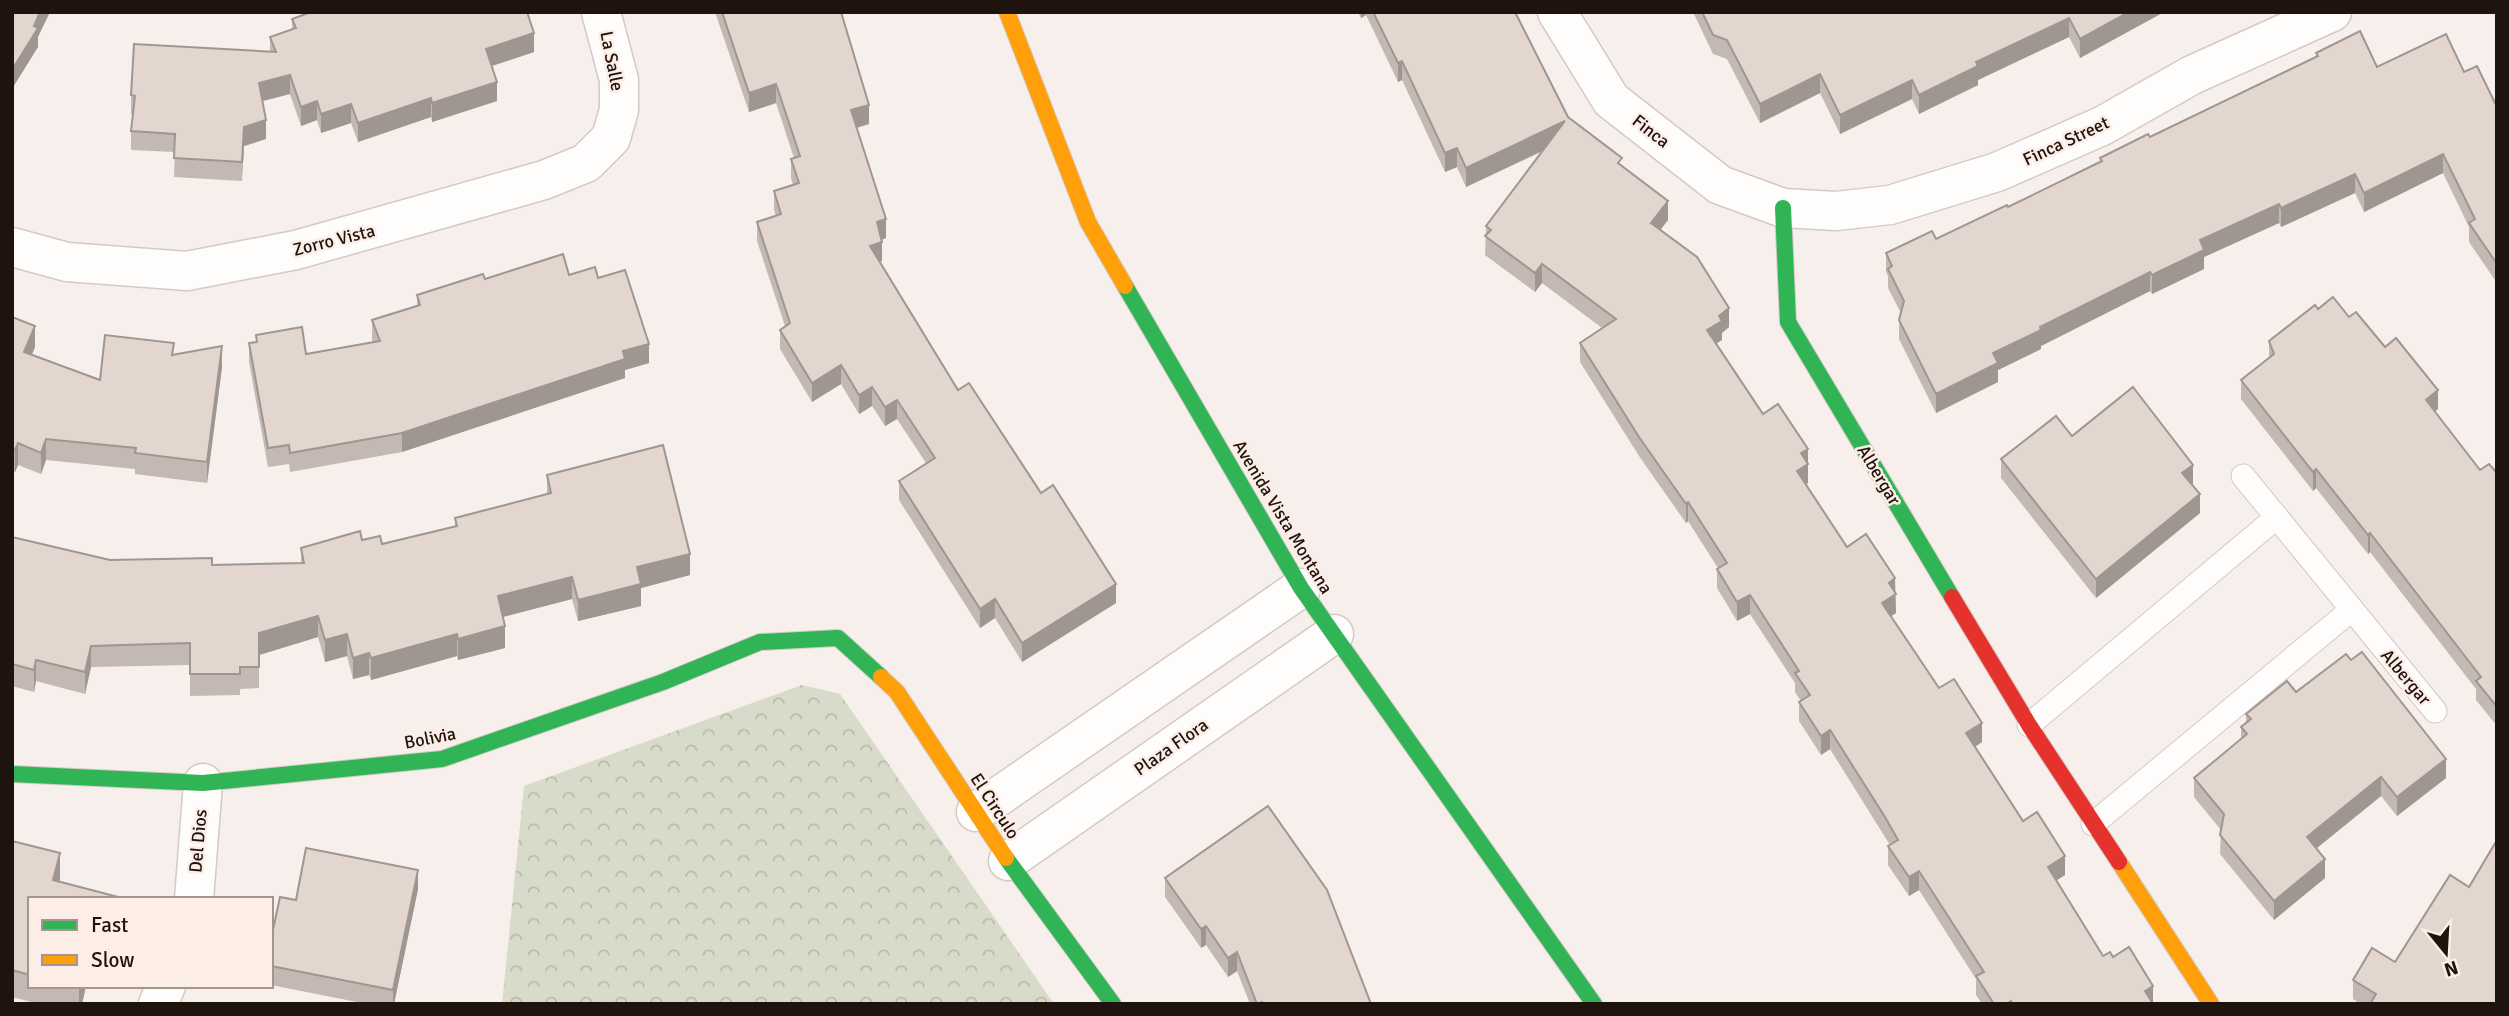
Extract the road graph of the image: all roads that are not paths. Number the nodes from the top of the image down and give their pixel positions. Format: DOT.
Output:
graph roads {
  1 [pos="601,12"];
  2 [pos="1007,12"];
  3 [pos="1557,12"];
  4 [pos="2332,12"];
  5 [pos="619,110"];
  6 [pos="1783,208"];
  7 [pos="12,247"];
  8 [pos="2243,476"];
  9 [pos="2277,517"];
  10 [pos="1301,588"];
  11 [pos="2350,611"];
  12 [pos="1334,634"];
  13 [pos="838,638"];
  14 [pos="2435,711"];
  15 [pos="2029,725"];
  16 [pos="12,774"];
  17 [pos="203,783"];
  18 [pos="976,812"];
  19 [pos="2093,824"];
  20 [pos="1008,861"];
  21 [pos="194,897"];
  22 [pos="165,988"];
  23 [pos="158,1004"];
  24 [pos="1113,1004"];
  25 [pos="1594,1004"];
  26 [pos="2211,1004"];
  1 -- 5 [label="street, La Salle"];
  2 -- 10 [label="street, Avenida Vista Montana"];
  3 -- 6 [label="street, Finca"];
  4 -- 6 [label="street, Finca Street"];
  5 -- 7 [label="street, Zorro Vista"];
  6 -- 15 [label="street, Albergar"];
  8 -- 9 [label="lane, Albergar"];
  9 -- 11 [label="lane, Albergar"];
  9 -- 15 [label="lane"];
  10 -- 12 [label="street, Avenida Vista Montana"];
  10 -- 18 [label="street"];
  11 -- 14 [label="lane, Albergar"];
  11 -- 19 [label="lane"];
  12 -- 20 [label="street, Plaza Flora"];
  12 -- 25 [label="street, Avenida Vista Montana"];
  13 -- 17 [label="street, Bolivia"];
  13 -- 18 [label="street, El Circulo"];
  15 -- 19 [label="street, Albergar"];
  16 -- 17 [label="street, Bolivia"];
  17 -- 21 [label="street, Del Dios"];
  18 -- 20 [label="street, El Circulo"];
  19 -- 26 [label="street, Albergar"];
  20 -- 24 [label="street, El Circulo"];
  22 -- 23 [label="street"];
}
